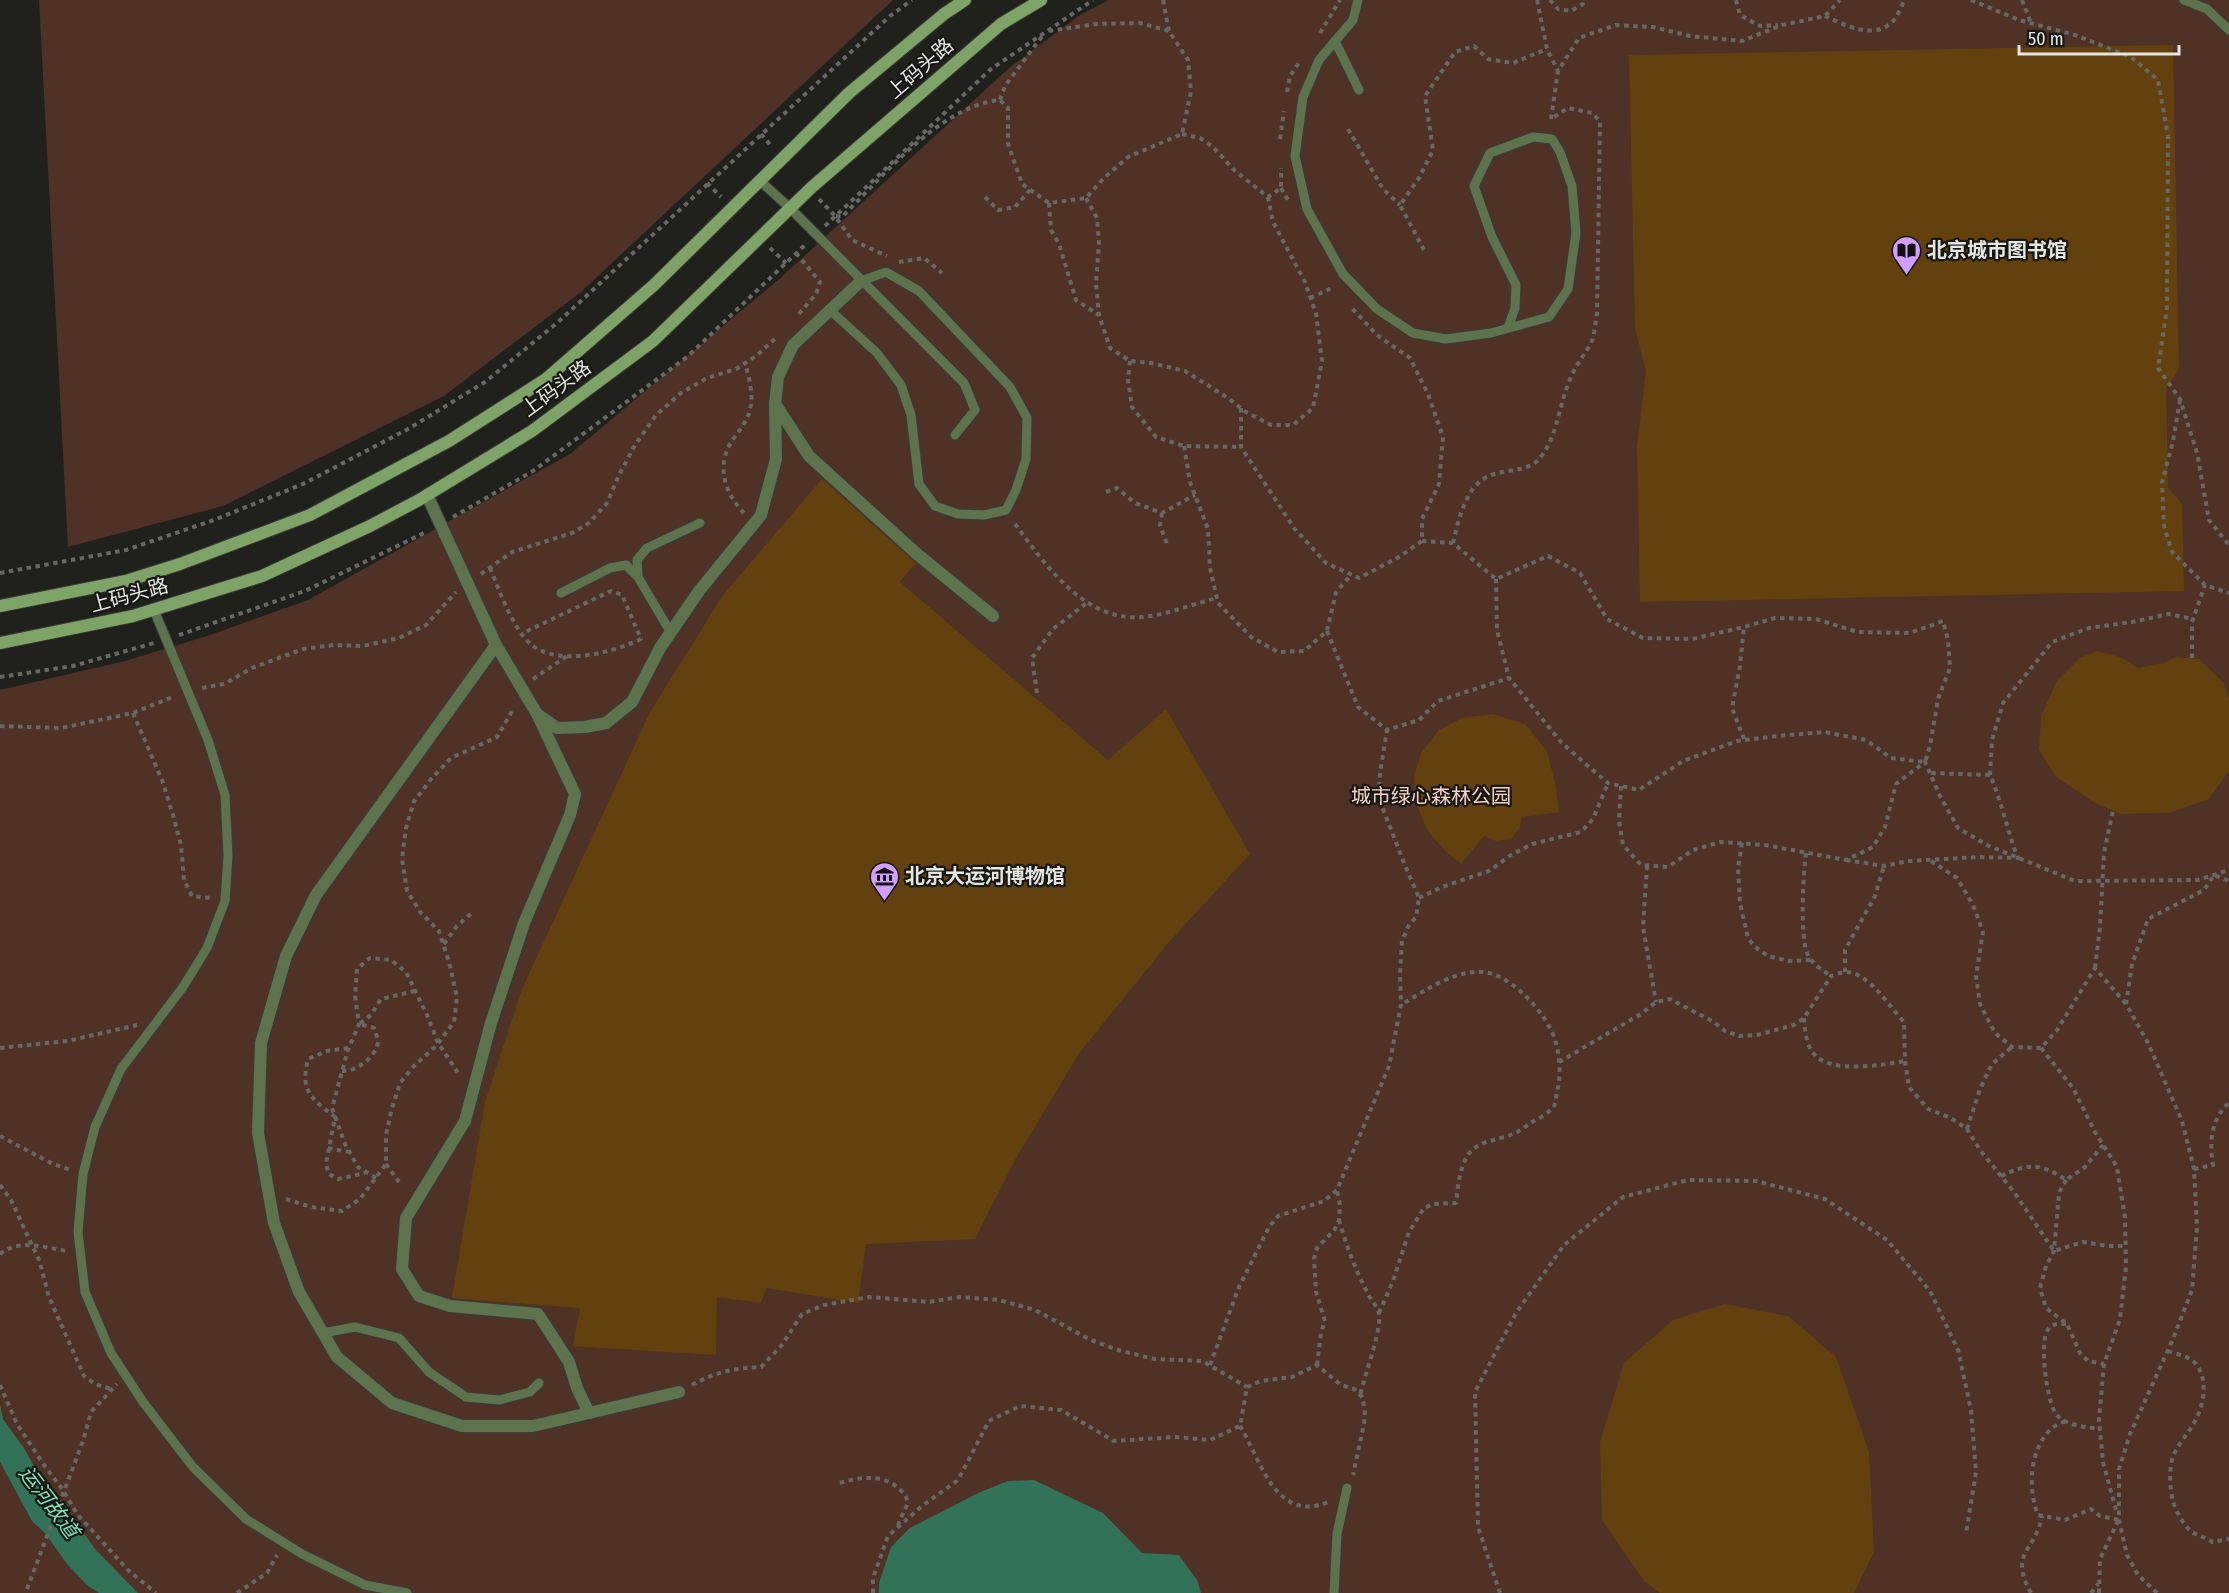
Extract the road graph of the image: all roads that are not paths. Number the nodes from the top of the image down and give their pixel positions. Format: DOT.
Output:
graph roads {
  1 [pos="965,0"];
  2 [pos="1041,0"];
  3 [pos="1358,0"];
  4 [pos="2184,0"];
  5 [pos="2229,30"];
  6 [pos="1335,41"];
  7 [pos="1359,90"];
  8 [pos="759,180"];
  9 [pos="790,208"];
  10 [pos="861,280"];
  11 [pos="830,310"];
  12 [pos="1508,328"];
  13 [pos="775,404"];
  14 [pos="955,435"];
  15 [pos="427,495"];
  16 [pos="700,523"];
  17 [pos="638,577"];
  18 [pos="561,593"];
  19 [pos="0,606"];
  20 [pos="154,610"];
  21 [pos="993,616"];
  22 [pos="671,633"];
  23 [pos="0,643"];
  24 [pos="496,645"];
  25 [pos="537,714"];
  26 [pos="323,1333"];
  27 [pos="539,1383"];
  28 [pos="678,1392"];
  29 [pos="589,1413"];
  30 [pos="1347,1488"];
  31 [pos="407,1593"];
  32 [pos="1334,1593"];
  1 -- 8 [label="main road, 上码头路"];
  2 -- 9 [label="main road, 上码头路"];
  3 -- 6 [label="lane"];
  4 -- 5 [label="lane"];
  6 -- 7 [label="lane"];
  6 -- 12 [label="lane"];
  8 -- 9 [label="lane"];
  8 -- 19 [label="main road, 上码头路"];
  9 -- 10 [label="lane"];
  9 -- 15 [label="main road, 上码头路"];
  10 -- 11 [label="street"];
  10 -- 11 [label="lane"];
  10 -- 14 [label="lane"];
  11 -- 13 [label="street"];
  12 -- 12 [label="lane"];
  13 -- 21 [label="street"];
  13 -- 22 [label="street"];
  15 -- 20 [label="main road, 上码头路"];
  15 -- 24 [label="street"];
  16 -- 17 [label="lane"];
  17 -- 18 [label="lane"];
  17 -- 22 [label="lane"];
  20 -- 23 [label="main road, 上码头路"];
  20 -- 31 [label="lane"];
  22 -- 25 [label="street"];
  24 -- 25 [label="street"];
  24 -- 26 [label="street"];
  25 -- 29 [label="street"];
  26 -- 27 [label="lane"];
  26 -- 29 [label="street"];
  28 -- 29 [label="street"];
  30 -- 32 [label="lane"];
}
